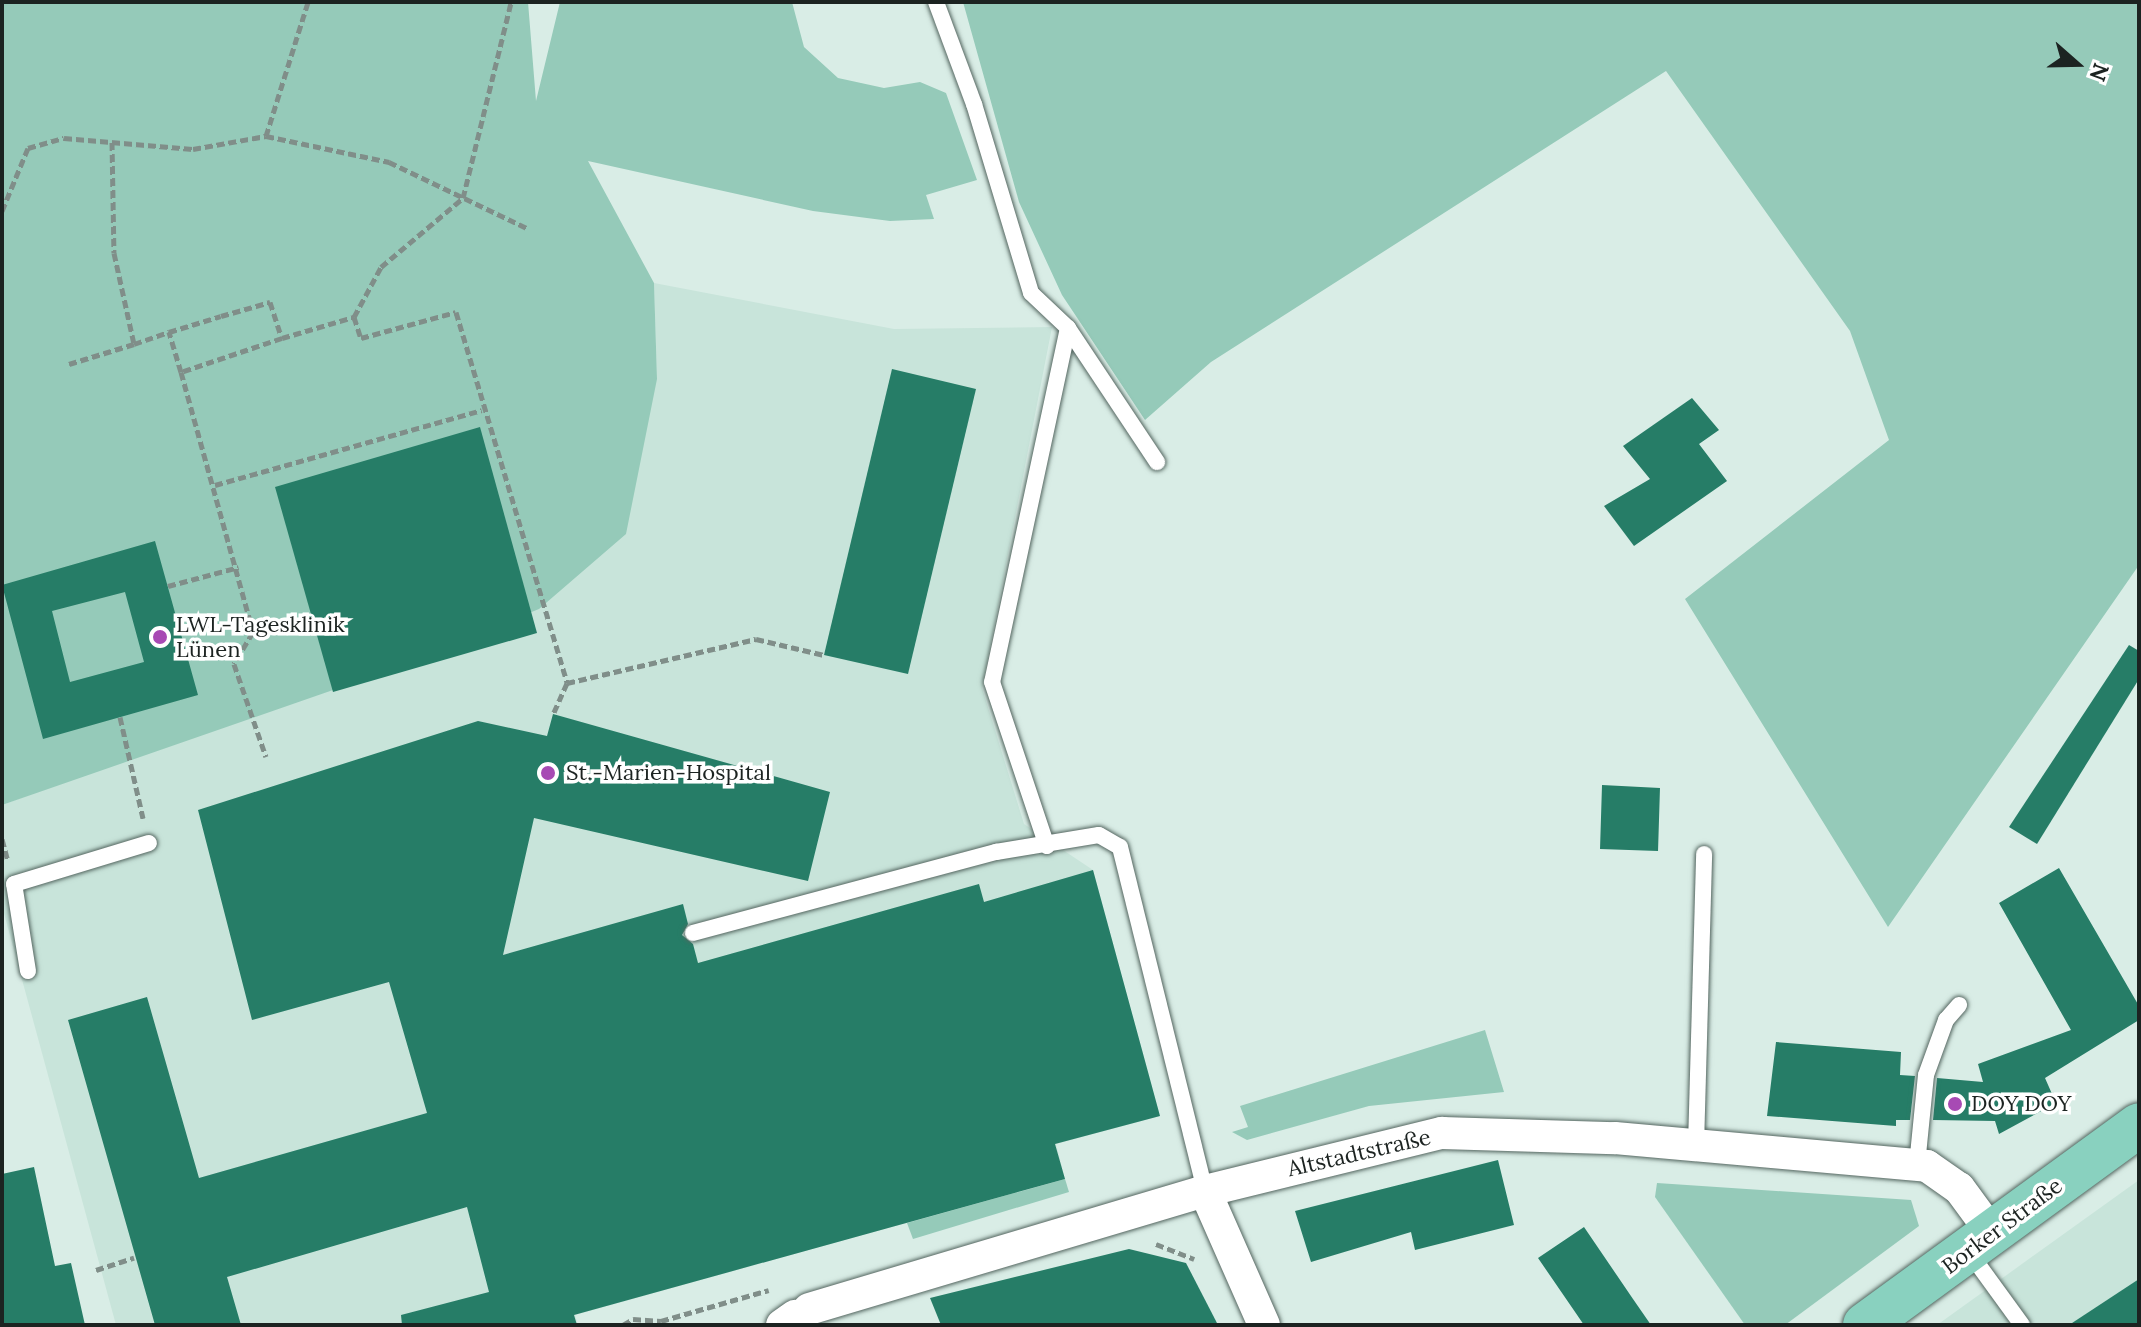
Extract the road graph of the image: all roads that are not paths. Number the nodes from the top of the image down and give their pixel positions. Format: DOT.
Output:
graph roads {
  1 [pos="936,2"];
  2 [pos="1068,328"];
  3 [pos="1157,462"];
  4 [pos="149,843"];
  5 [pos="1047,846"];
  6 [pos="1704,854"];
  7 [pos="693,933"];
  8 [pos="28,971"];
  9 [pos="1959,1005"];
  10 [pos="2139,1125"];
  11 [pos="1696,1146"];
  12 [pos="1917,1165"];
  13 [pos="1205,1191"];
  14 [pos="1980,1242"];
  15 [pos="795,1317"];
  16 [pos="1264,1325"];
  17 [pos="1865,1325"];
  18 [pos="2022,1325"];
  1 -- 2 [label="lane"];
  2 -- 3 [label="lane"];
  2 -- 5 [label="lane"];
  4 -- 8 [label="lane"];
  5 -- 7 [label="lane"];
  5 -- 13 [label="lane"];
  6 -- 11 [label="lane"];
  9 -- 12 [label="lane"];
  10 -- 14 [label="main road, Borker Straße"];
  11 -- 12 [label="street, Altstadtstraße"];
  11 -- 13 [label="street, Altstadtstraße"];
  12 -- 14 [label="street, Altstadtstraße"];
  13 -- 15 [label="street, Altstadtstraße"];
  13 -- 16 [label="street"];
  14 -- 17 [label="main road, Borker Straße"];
  14 -- 18 [label="lane"];
}
